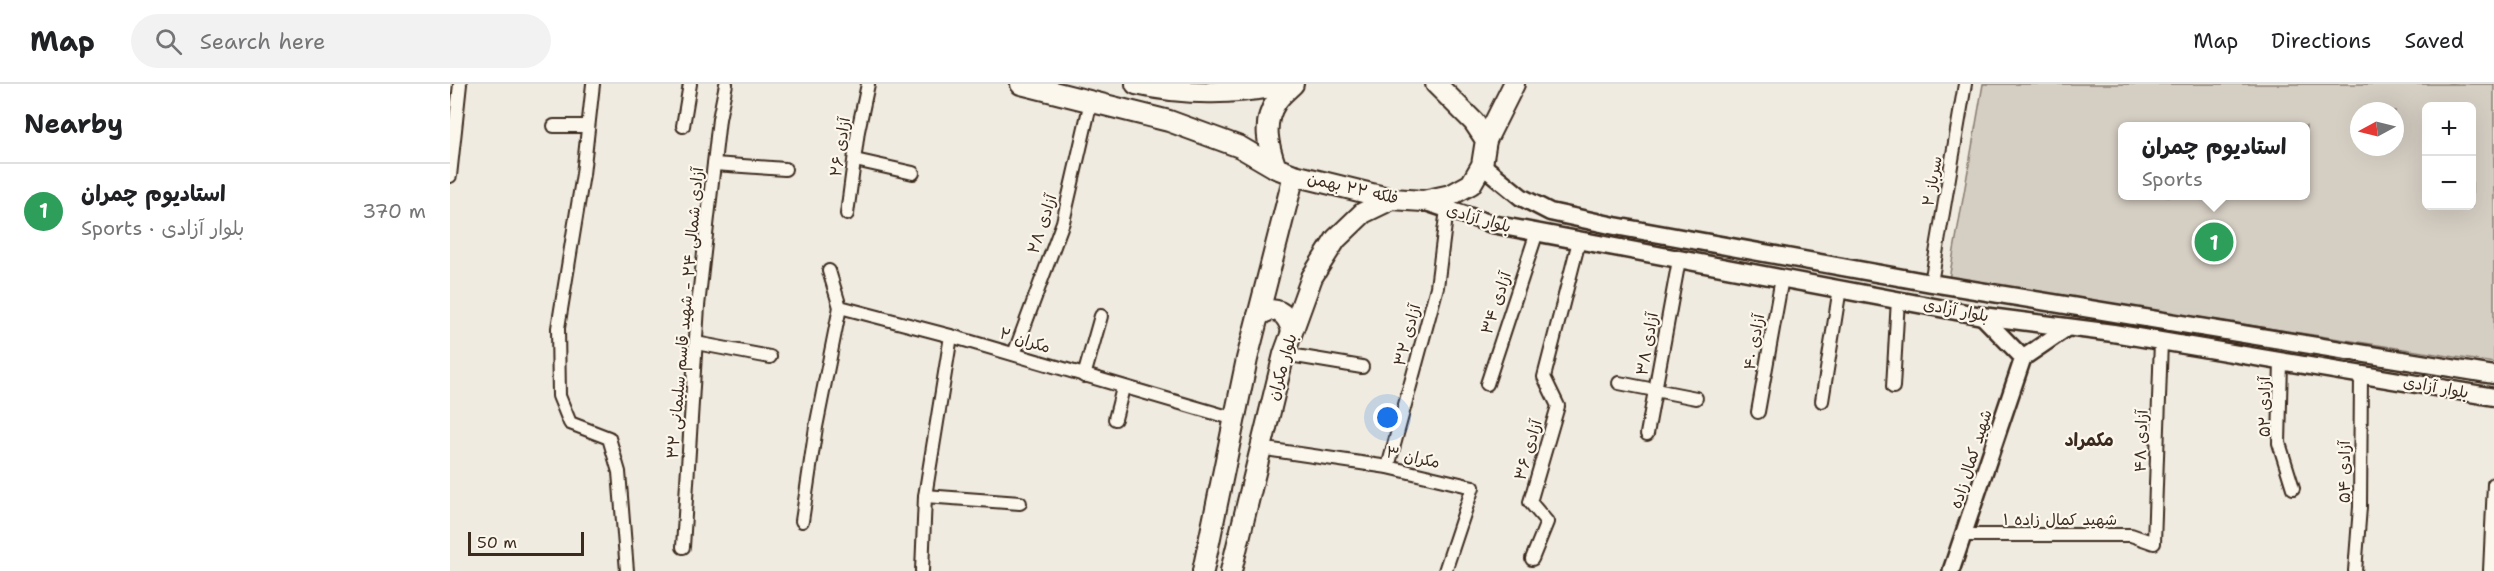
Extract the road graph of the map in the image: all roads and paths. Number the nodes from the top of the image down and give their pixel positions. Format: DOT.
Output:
graph roads {
  1 [pos="460,84"];
  2 [pos="593,84"];
  3 [pos="690,84"];
  4 [pos="726,84"];
  5 [pos="868,84"];
  6 [pos="1021,84"];
  7 [pos="1139,84"];
  8 [pos="1291,84"];
  9 [pos="1436,84"];
  10 [pos="1514,84"];
  11 [pos="1965,84"];
  12 [pos="454,98"];
  13 [pos="1091,101"];
  14 [pos="554,126"];
  15 [pos="588,126"];
  16 [pos="683,126"];
  17 [pos="1486,140"];
  18 [pos="855,160"];
  19 [pos="714,164"];
  20 [pos="1482,165"];
  21 [pos="785,169"];
  22 [pos="1285,171"];
  23 [pos="913,173"];
  24 [pos="450,176"];
  25 [pos="1392,199"];
  26 [pos="1422,201"];
  27 [pos="1447,209"];
  28 [pos="847,214"];
  29 [pos="1537,232"];
  30 [pos="1579,241"];
  31 [pos="1679,260"];
  32 [pos="829,271"];
  33 [pos="1782,278"];
  34 [pos="1931,283"];
  35 [pos="1840,288"];
  36 [pos="1898,298"];
  37 [pos="840,307"];
  38 [pos="1101,316"];
  39 [pos="1258,316"];
  40 [pos="1982,316"];
  41 [pos="2067,328"];
  42 [pos="1292,330"];
  43 [pos="951,336"];
  44 [pos="2161,341"];
  45 [pos="696,342"];
  46 [pos="1014,354"];
  47 [pos="1284,354"];
  48 [pos="770,357"];
  49 [pos="2023,358"];
  50 [pos="2281,361"];
  51 [pos="1362,367"];
  52 [pos="2361,374"];
  53 [pos="2494,375"];
  54 [pos="1084,376"];
  55 [pos="1619,383"];
  56 [pos="1486,384"];
  57 [pos="1893,387"];
  58 [pos="1123,388"];
  59 [pos="1655,388"];
  60 [pos="2494,397"];
  61 [pos="1696,398"];
  62 [pos="1822,401"];
  63 [pos="1758,412"];
  64 [pos="1115,419"];
  65 [pos="1235,419"];
  66 [pos="1647,434"];
  67 [pos="1259,448"];
  68 [pos="1388,467"];
  69 [pos="2494,484"];
  70 [pos="2293,488"];
  71 [pos="926,496"];
  72 [pos="1020,503"];
  73 [pos="802,520"];
  74 [pos="1965,535"];
  75 [pos="2154,543"];
  76 [pos="682,547"];
  77 [pos="1532,559"];
  78 [pos="627,571"];
  79 [pos="922,571"];
  80 [pos="1203,571"];
  81 [pos="1231,571"];
  82 [pos="1445,571"];
  83 [pos="1951,571"];
  84 [pos="2355,571"];
  85 [pos="2490,571"];
  1 -- 12 [label="street"];
  2 -- 15 [label="street"];
  3 -- 16 [label="street"];
  4 -- 19 [label="street, آزادی شمالی ۲۴ - شهید قاسم سلیمانی ۳۲"];
  5 -- 18 [label="street, آزادی ۲۶"];
  6 -- 13 [label="main road, فلکه ۲۲ بهمن"];
  7 -- 8 [label="main road"];
  8 -- 22 [label="main road"];
  9 -- 17 [label="main road"];
  10 -- 17 [label="main road, فلکه ۲۲ بهمن"];
  11 -- 34 [label="street, سرباز ۲"];
  12 -- 24 [label="street"];
  13 -- 22 [label="main road, فلکه ۲۲ بهمن"];
  13 -- 46 [label="street, آزادی ۲۸"];
  14 -- 15 [label="street"];
  15 -- 78 [label="street"];
  17 -- 20 [label="main road, فلکه ۲۲ بهمن"];
  18 -- 23 [label="street"];
  18 -- 28 [label="street, آزادی ۲۶"];
  19 -- 21 [label="street"];
  19 -- 45 [label="street, آزادی شمالی ۲۴ - شهید قاسم سلیمانی ۳۲"];
  20 -- 26 [label="main road, فلکه ۲۲ بهمن"];
  20 -- 34 [label="main road, بلوار آزادی"];
  22 -- 25 [label="main road, فلکه ۲۲ بهمن"];
  22 -- 39 [label="main road, بلوار مکران"];
  25 -- 26 [label="main road, فلکه ۲۲ بهمن"];
  25 -- 42 [label="main road, بلوار مکران"];
  26 -- 27 [label="main road, بلوار آزادی"];
  27 -- 29 [label="main road, بلوار آزادی"];
  27 -- 68 [label="street, آزادی ۳۲"];
  29 -- 30 [label="main road, بلوار آزادی"];
  29 -- 56 [label="street, آزادی ۳۴"];
  30 -- 31 [label="main road, بلوار آزادی"];
  30 -- 77 [label="street, آزادی ۳۶"];
  31 -- 33 [label="main road, بلوار آزادی"];
  31 -- 59 [label="street, آزادی ۳۸"];
  32 -- 37 [label="street"];
  33 -- 35 [label="main road, بلوار آزادی"];
  33 -- 63 [label="street, آزادی ۴۰"];
  34 -- 53 [label="main road, بلوار آزادی"];
  35 -- 36 [label="main road, بلوار آزادی"];
  35 -- 62 [label="street"];
  36 -- 40 [label="main road, بلوار آزادی"];
  36 -- 57 [label="street"];
  37 -- 43 [label="street, مکران ۲"];
  37 -- 73 [label="street"];
  38 -- 54 [label="street"];
  39 -- 42 [label="main road"];
  39 -- 65 [label="main road, بلوار مکران"];
  40 -- 41 [label="main road, بلوار آزادی"];
  40 -- 49 [label="street"];
  41 -- 44 [label="main road, بلوار آزادی"];
  41 -- 49 [label="street"];
  42 -- 47 [label="main road, بلوار مکران"];
  43 -- 46 [label="street, مکران ۲"];
  43 -- 71 [label="street"];
  44 -- 50 [label="main road, بلوار آزادی"];
  44 -- 75 [label="street, آزادی ۴۸"];
  45 -- 48 [label="street"];
  45 -- 76 [label="street, آزادی شمالی ۲۴ - شهید قاسم سلیمانی ۳۲"];
  46 -- 54 [label="street, مکران ۲"];
  47 -- 51 [label="street"];
  47 -- 67 [label="main road, بلوار مکران"];
  49 -- 74 [label="street, شهید کمال زاده"];
  50 -- 52 [label="main road, بلوار آزادی"];
  50 -- 70 [label="street, آزادی ۵۲"];
  52 -- 60 [label="main road, بلوار آزادی"];
  52 -- 84 [label="street, آزادی ۵۴"];
  54 -- 58 [label="street, مکران ۲"];
  55 -- 59 [label="street"];
  58 -- 64 [label="street"];
  58 -- 65 [label="street, مکران ۲"];
  59 -- 61 [label="street"];
  59 -- 66 [label="street, آزادی ۳۸"];
  65 -- 80 [label="main road, بلوار مکران"];
  67 -- 68 [label="street, مکران ۳"];
  67 -- 81 [label="main road, بلوار مکران"];
  68 -- 82 [label="street, مکران ۳"];
  69 -- 85 [label="street"];
  71 -- 72 [label="street"];
  71 -- 79 [label="street"];
  74 -- 75 [label="street, شهید کمال زاده ۱"];
  74 -- 83 [label="street, شهید کمال زاده"];
}
